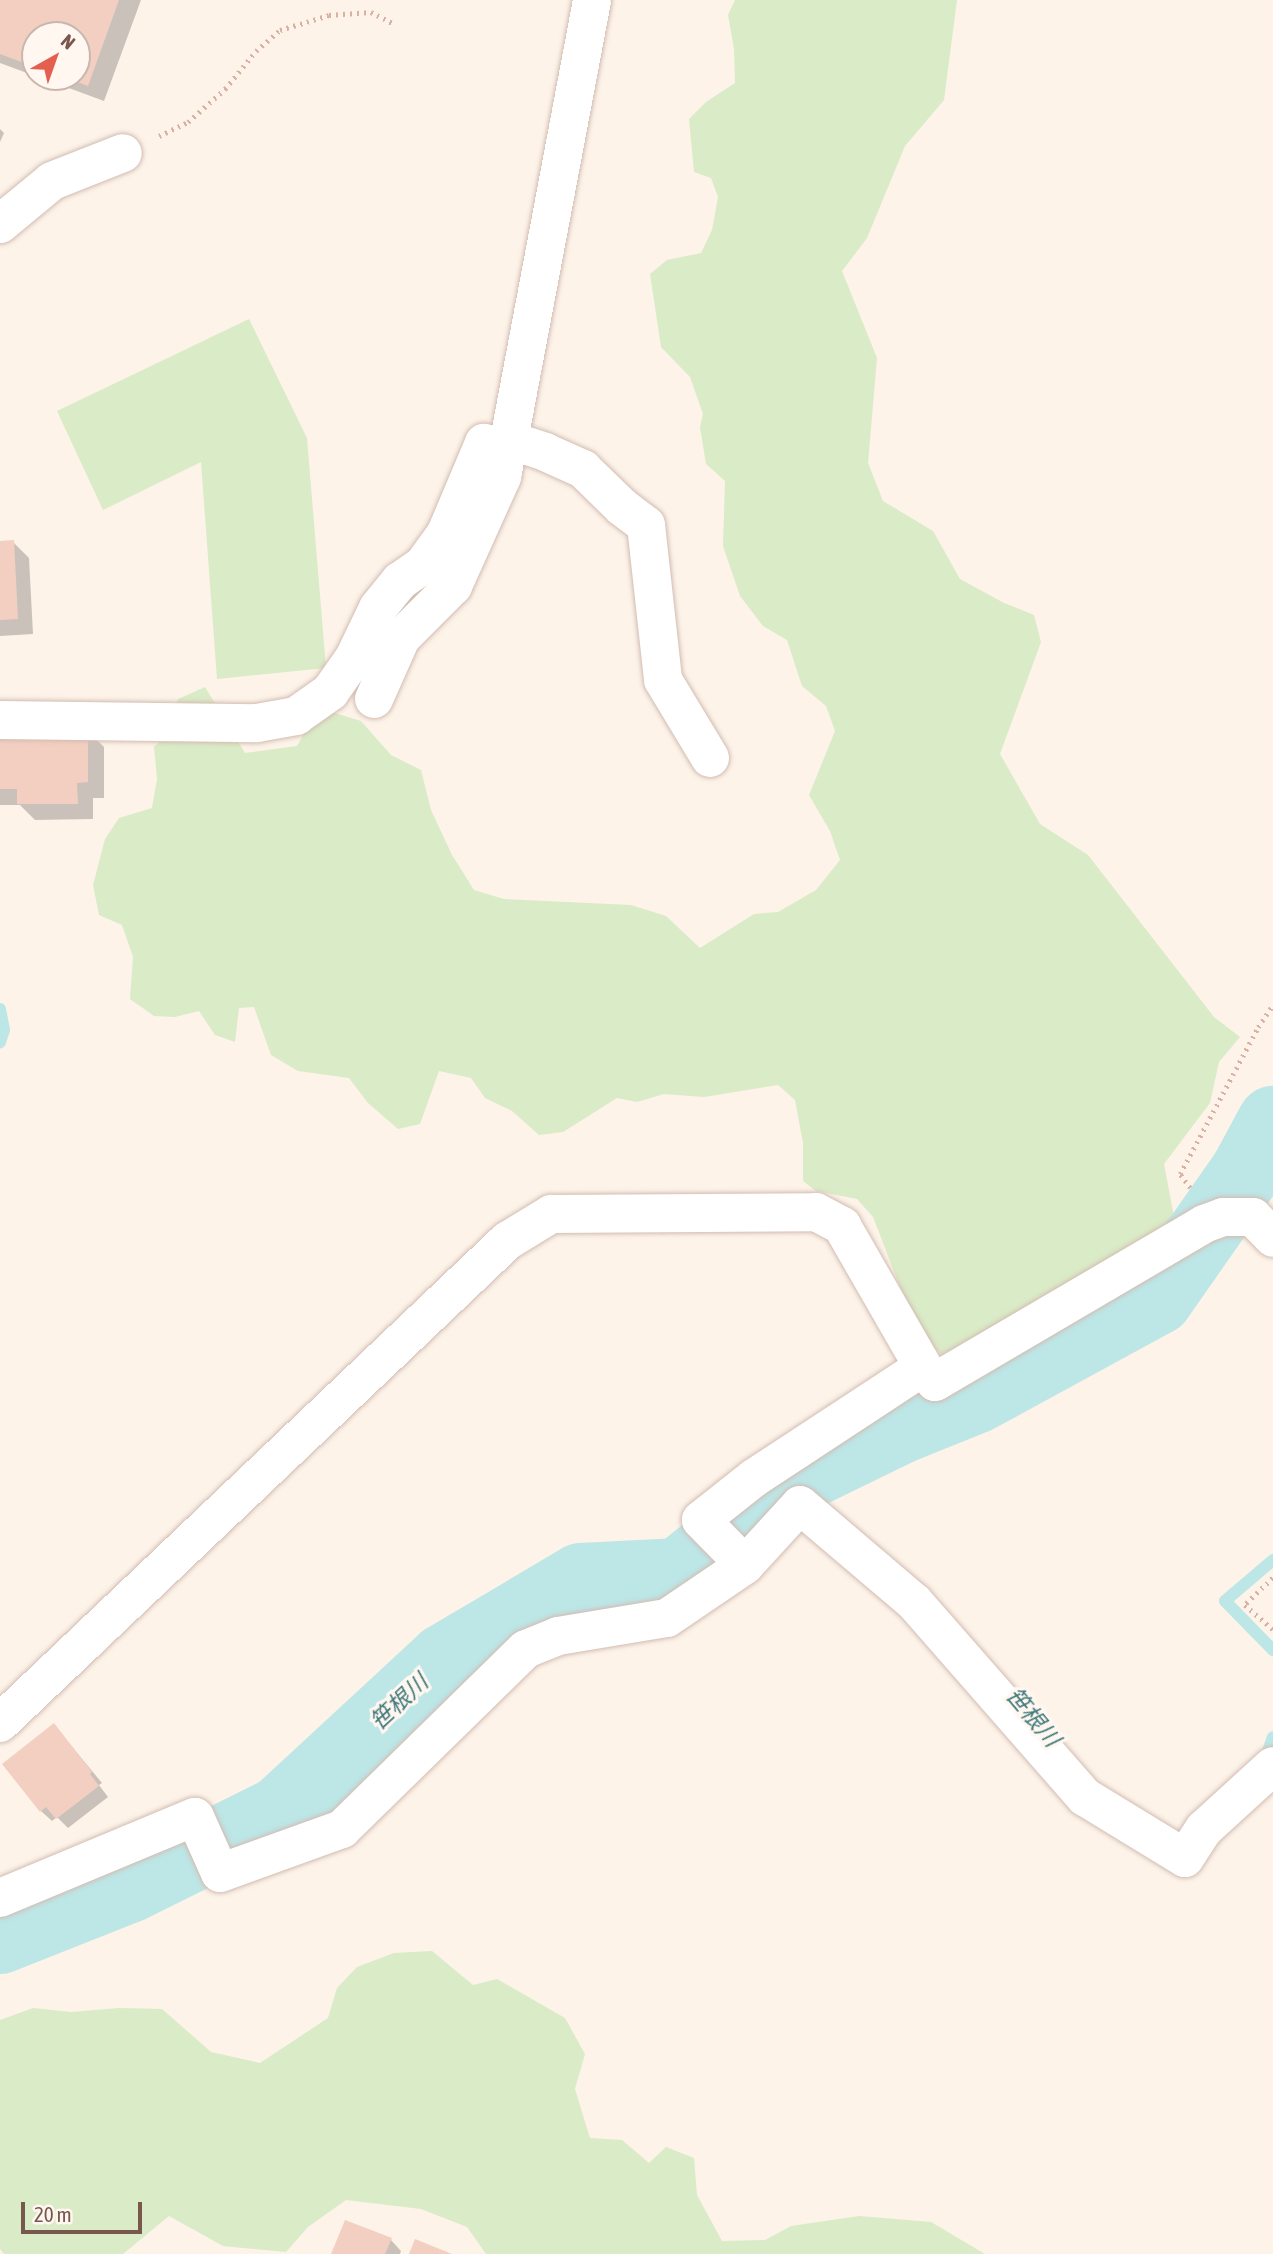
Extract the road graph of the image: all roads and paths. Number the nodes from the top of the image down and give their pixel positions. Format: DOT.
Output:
graph roads {
  1 [pos="592,0"];
  2 [pos="395,24"];
  3 [pos="123,153"];
  4 [pos="0,225"];
  5 [pos="508,445"];
  6 [pos="374,699"];
  7 [pos="0,720"];
  8 [pos="710,758"];
  9 [pos="1273,1006"];
  10 [pos="1204,1224"];
  11 [pos="1273,1238"];
  12 [pos="923,1367"];
  13 [pos="745,1565"];
  14 [pos="1273,1578"];
  15 [pos="1273,1629"];
  16 [pos="0,1723"];
  17 [pos="1273,1766"];
  18 [pos="0,1898"];
  1 -- 5 [label="street"];
  2 -- 3 [label="path"];
  3 -- 4 [label="street"];
  5 -- 6 [label="street"];
  5 -- 7 [label="street"];
  5 -- 8 [label="street"];
  9 -- 10 [label="path"];
  10 -- 11 [label="street"];
  10 -- 12 [label="street"];
  12 -- 13 [label="street"];
  12 -- 16 [label="street"];
  13 -- 17 [label="street"];
  13 -- 18 [label="street"];
  14 -- 15 [label="path"];
}
